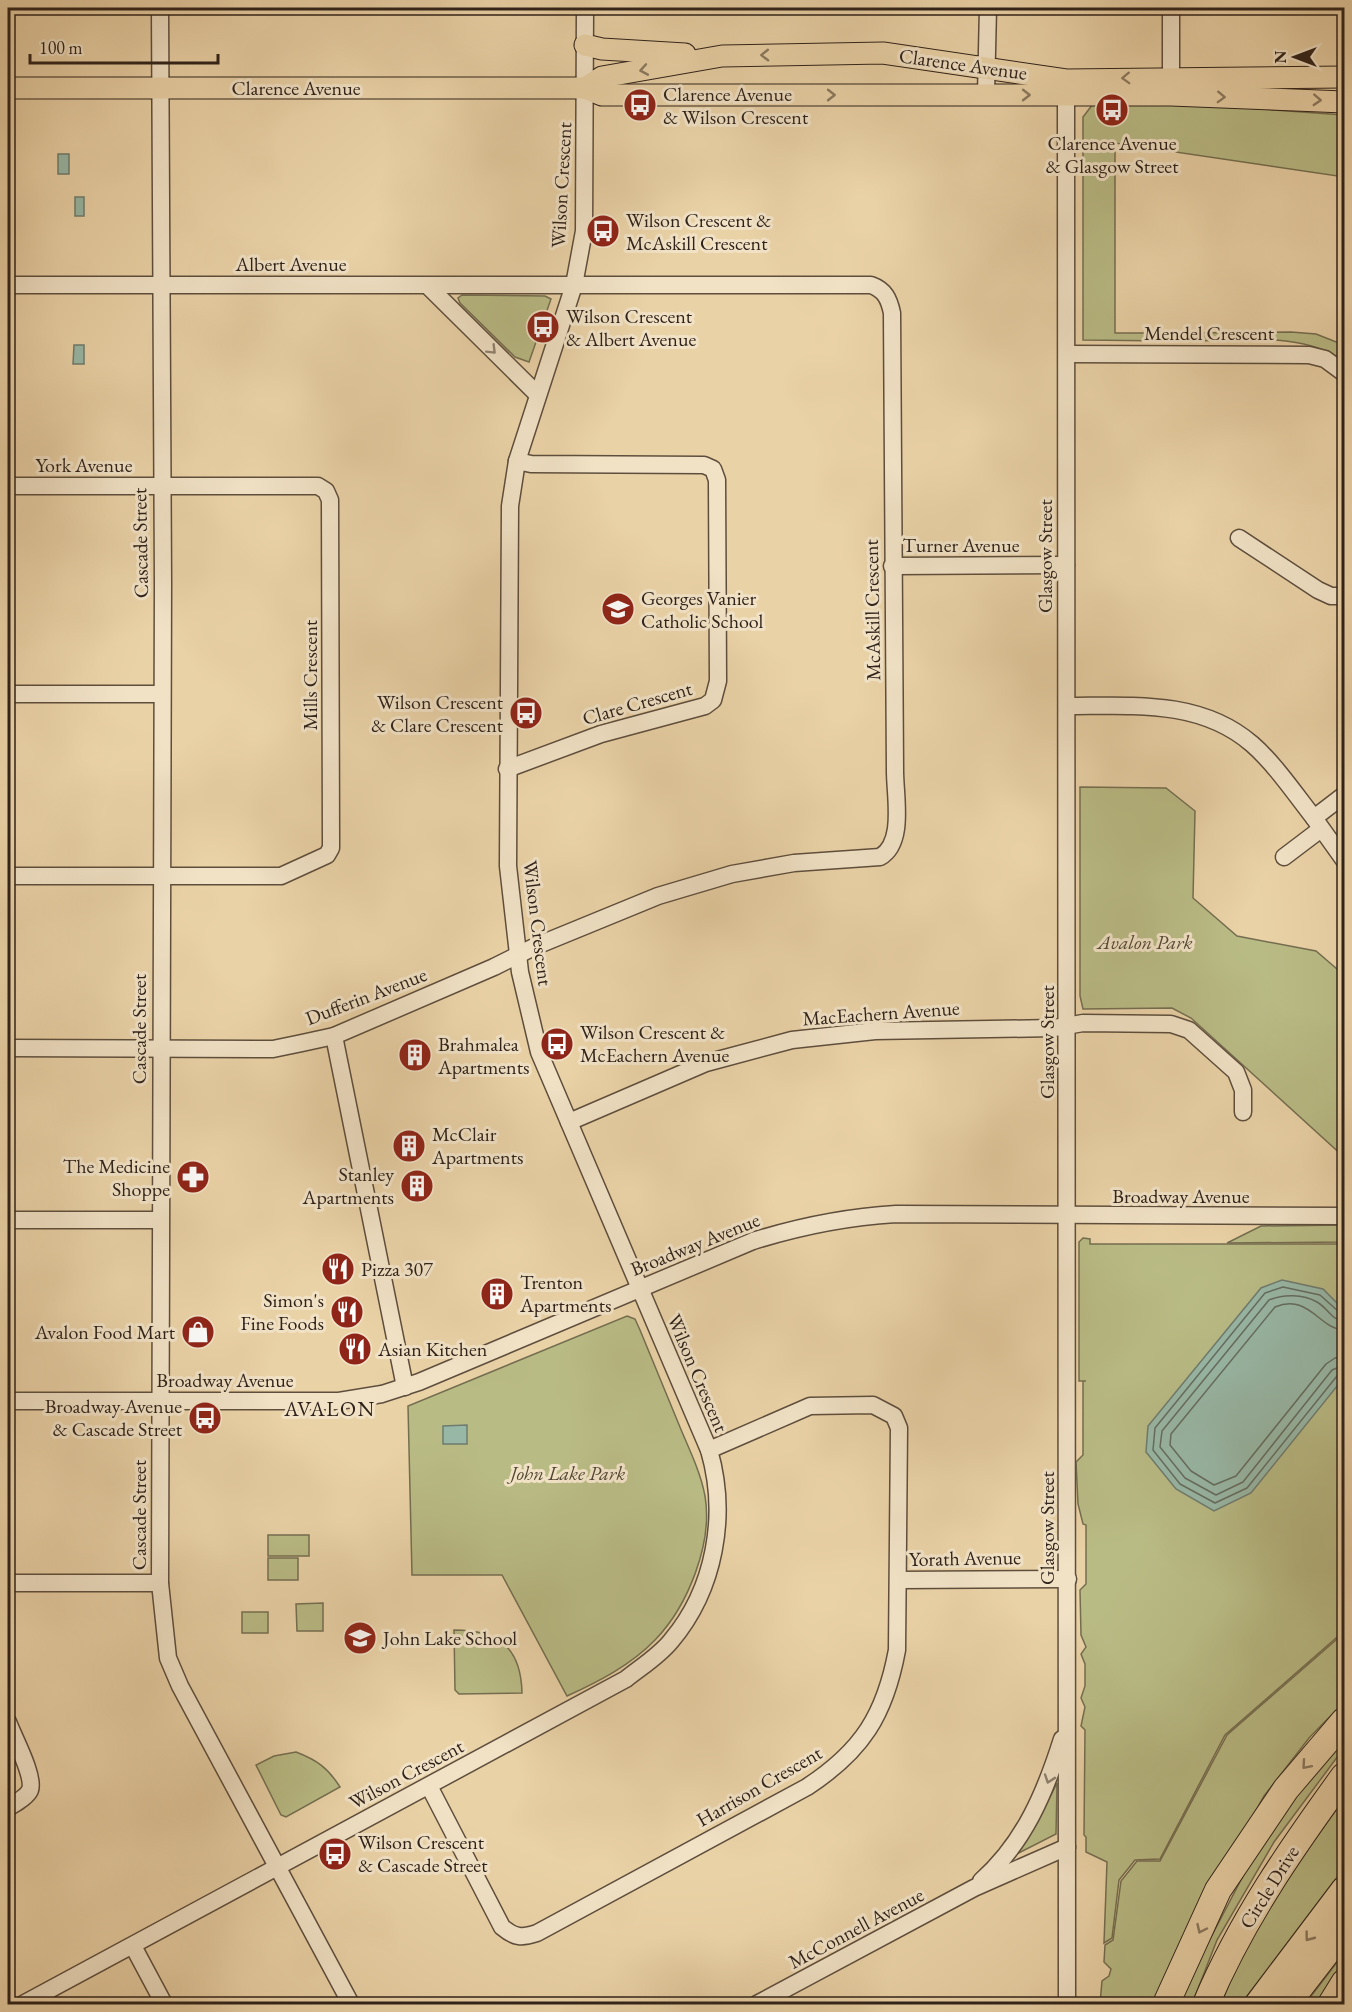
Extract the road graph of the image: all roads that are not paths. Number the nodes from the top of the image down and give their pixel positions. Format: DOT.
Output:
graph roads {
  1 [pos="160,8"];
  2 [pos="585,8"];
  3 [pos="988,8"];
  4 [pos="1171,8"];
  5 [pos="585,45"];
  6 [pos="722,56"];
  7 [pos="986,67"];
  8 [pos="1344,77"];
  9 [pos="1171,86"];
  10 [pos="162,87"];
  11 [pos="8,88"];
  12 [pos="585,88"];
  13 [pos="1066,88"];
  14 [pos="986,94"];
  15 [pos="1344,102"];
  16 [pos="8,285"];
  17 [pos="163,285"];
  18 [pos="574,285"];
  19 [pos="428,286"];
  20 [pos="1068,354"];
  21 [pos="1344,373"];
  22 [pos="537,394"];
  23 [pos="517,461"];
  24 [pos="8,486"];
  25 [pos="161,486"];
  26 [pos="1239,538"];
  27 [pos="1066,565"];
  28 [pos="892,566"];
  29 [pos="1344,596"];
  30 [pos="8,694"];
  31 [pos="161,694"];
  32 [pos="1067,706"];
  33 [pos="507,769"];
  34 [pos="1344,795"];
  35 [pos="1317,824"];
  36 [pos="1284,857"];
  37 [pos="1344,860"];
  38 [pos="8,876"];
  39 [pos="160,876"];
  40 [pos="517,955"];
  41 [pos="1067,1024"];
  42 [pos="334,1036"];
  43 [pos="8,1048"];
  44 [pos="160,1049"];
  45 [pos="1243,1112"];
  46 [pos="569,1122"];
  47 [pos="1344,1216"];
  48 [pos="1068,1217"];
  49 [pos="8,1220"];
  50 [pos="159,1220"];
  51 [pos="640,1290"];
  52 [pos="405,1387"];
  53 [pos="8,1401"];
  54 [pos="159,1401"];
  55 [pos="709,1450"];
  56 [pos="1068,1579"];
  57 [pos="899,1580"];
  58 [pos="8,1583"];
  59 [pos="160,1583"];
  60 [pos="1344,1721"];
  61 [pos="8,1722"];
  62 [pos="1067,1724"];
  63 [pos="1344,1776"];
  64 [pos="429,1786"];
  65 [pos="8,1808"];
  66 [pos="1067,1847"];
  67 [pos="278,1867"];
  68 [pos="974,1888"];
  69 [pos="1344,1890"];
  70 [pos="1344,1930"];
  71 [pos="133,1946"];
  72 [pos="1344,1983"];
  73 [pos="23,2004"];
  74 [pos="164,2004"];
  75 [pos="351,2004"];
  76 [pos="757,2004"];
  77 [pos="1066,2004"];
  78 [pos="1166,2004"];
  79 [pos="1206,2004"];
  80 [pos="1258,2004"];
  81 [pos="1287,2004"];
  82 [pos="1331,2004"];
  1 -- 10 [label="street, Cascade Street"];
  2 -- 5 [label="street, Wilson Crescent"];
  3 -- 7 [label="street"];
  4 -- 9 [label="street"];
  5 -- 6 [label="main road"];
  5 -- 12 [label="street, Wilson Crescent"];
  7 -- 6 [label="main road, Clarence Avenue, one-way"];
  6 -- 12 [label="main road, Clarence Avenue, one-way"];
  7 -- 13 [label="main road, Clarence Avenue"];
  7 -- 14 [label="street"];
  8 -- 9 [label="main road, Clarence Avenue"];
  9 -- 13 [label="main road, Clarence Avenue"];
  9 -- 15 [label="main road, Clarence Avenue, one-way"];
  10 -- 11 [label="main road, Clarence Avenue"];
  10 -- 12 [label="main road, Clarence Avenue"];
  10 -- 17 [label="street, Cascade Street"];
  12 -- 14 [label="main road, Clarence Avenue, one-way"];
  12 -- 18 [label="street, Wilson Crescent"];
  14 -- 13 [label="main road, Clarence Avenue, one-way"];
  13 -- 20 [label="street, Glasgow Street"];
  16 -- 17 [label="street, Albert Avenue"];
  17 -- 19 [label="street, Albert Avenue"];
  17 -- 25 [label="street, Cascade Street"];
  18 -- 19 [label="street, Albert Avenue"];
  18 -- 22 [label="street, Wilson Crescent"];
  18 -- 28 [label="street, McAskill Crescent"];
  19 -- 22 [label="street, one-way"];
  20 -- 21 [label="street, Mendel Crescent"];
  20 -- 27 [label="street, Glasgow Street"];
  22 -- 23 [label="street, Wilson Crescent"];
  23 -- 33 [label="street, Wilson Crescent"];
  23 -- 33 [label="street, Clare Crescent"];
  24 -- 25 [label="street, York Avenue"];
  25 -- 31 [label="street, Cascade Street"];
  25 -- 39 [label="street, Mills Crescent"];
  26 -- 29 [label="street"];
  27 -- 28 [label="street, Turner Avenue"];
  27 -- 32 [label="street, Glasgow Street"];
  28 -- 40 [label="street, McAskill Crescent"];
  30 -- 31 [label="street"];
  31 -- 39 [label="street, Cascade Street"];
  32 -- 35 [label="street"];
  32 -- 41 [label="street, Glasgow Street"];
  33 -- 40 [label="street, Wilson Crescent"];
  34 -- 35 [label="street"];
  35 -- 36 [label="street"];
  35 -- 37 [label="street"];
  38 -- 39 [label="street"];
  39 -- 44 [label="street, Cascade Street"];
  40 -- 42 [label="street, Dufferin Avenue"];
  40 -- 46 [label="street, Wilson Crescent"];
  41 -- 45 [label="street, MacEachern Avenue"];
  41 -- 46 [label="street, MacEachern Avenue"];
  41 -- 48 [label="street, Glasgow Street"];
  42 -- 44 [label="street, Dufferin Avenue"];
  42 -- 52 [label="street"];
  43 -- 44 [label="street, Dufferin Avenue"];
  44 -- 50 [label="street, Cascade Street"];
  46 -- 51 [label="street, Wilson Crescent"];
  47 -- 48 [label="street, Broadway Avenue"];
  48 -- 51 [label="street, Broadway Avenue"];
  48 -- 56 [label="street, Glasgow Street"];
  49 -- 50 [label="street"];
  50 -- 54 [label="street, Cascade Street"];
  51 -- 52 [label="street, Broadway Avenue"];
  51 -- 55 [label="street, Wilson Crescent"];
  52 -- 54 [label="street, Broadway Avenue"];
  53 -- 54 [label="street, Broadway Avenue"];
  54 -- 59 [label="street, Cascade Street"];
  55 -- 57 [label="street, Harrison Crescent"];
  55 -- 64 [label="street, Wilson Crescent"];
  56 -- 57 [label="street, Yorath Avenue"];
  56 -- 62 [label="street, Glasgow Street"];
  57 -- 64 [label="street, Harrison Crescent"];
  58 -- 59 [label="street"];
  59 -- 67 [label="street, Cascade Street"];
  60 -- 78 [label="highway, one-way"];
  61 -- 65 [label="street"];
  62 -- 66 [label="street, Glasgow Street"];
  62 -- 68 [label="street, McConnell Avenue, one-way"];
  63 -- 79 [label="highway, Circle Drive"];
  64 -- 67 [label="street, Wilson Crescent"];
  66 -- 68 [label="street, McConnell Avenue"];
  66 -- 77 [label="street, Glasgow Street"];
  67 -- 71 [label="street, Wilson Crescent"];
  67 -- 75 [label="street, Cascade Street"];
  68 -- 76 [label="street, McConnell Avenue"];
  69 -- 80 [label="highway, one-way"];
  70 -- 81 [label="highway"];
  71 -- 73 [label="street, Wilson Crescent"];
  71 -- 74 [label="street"];
  72 -- 82 [label="highway"];
}
